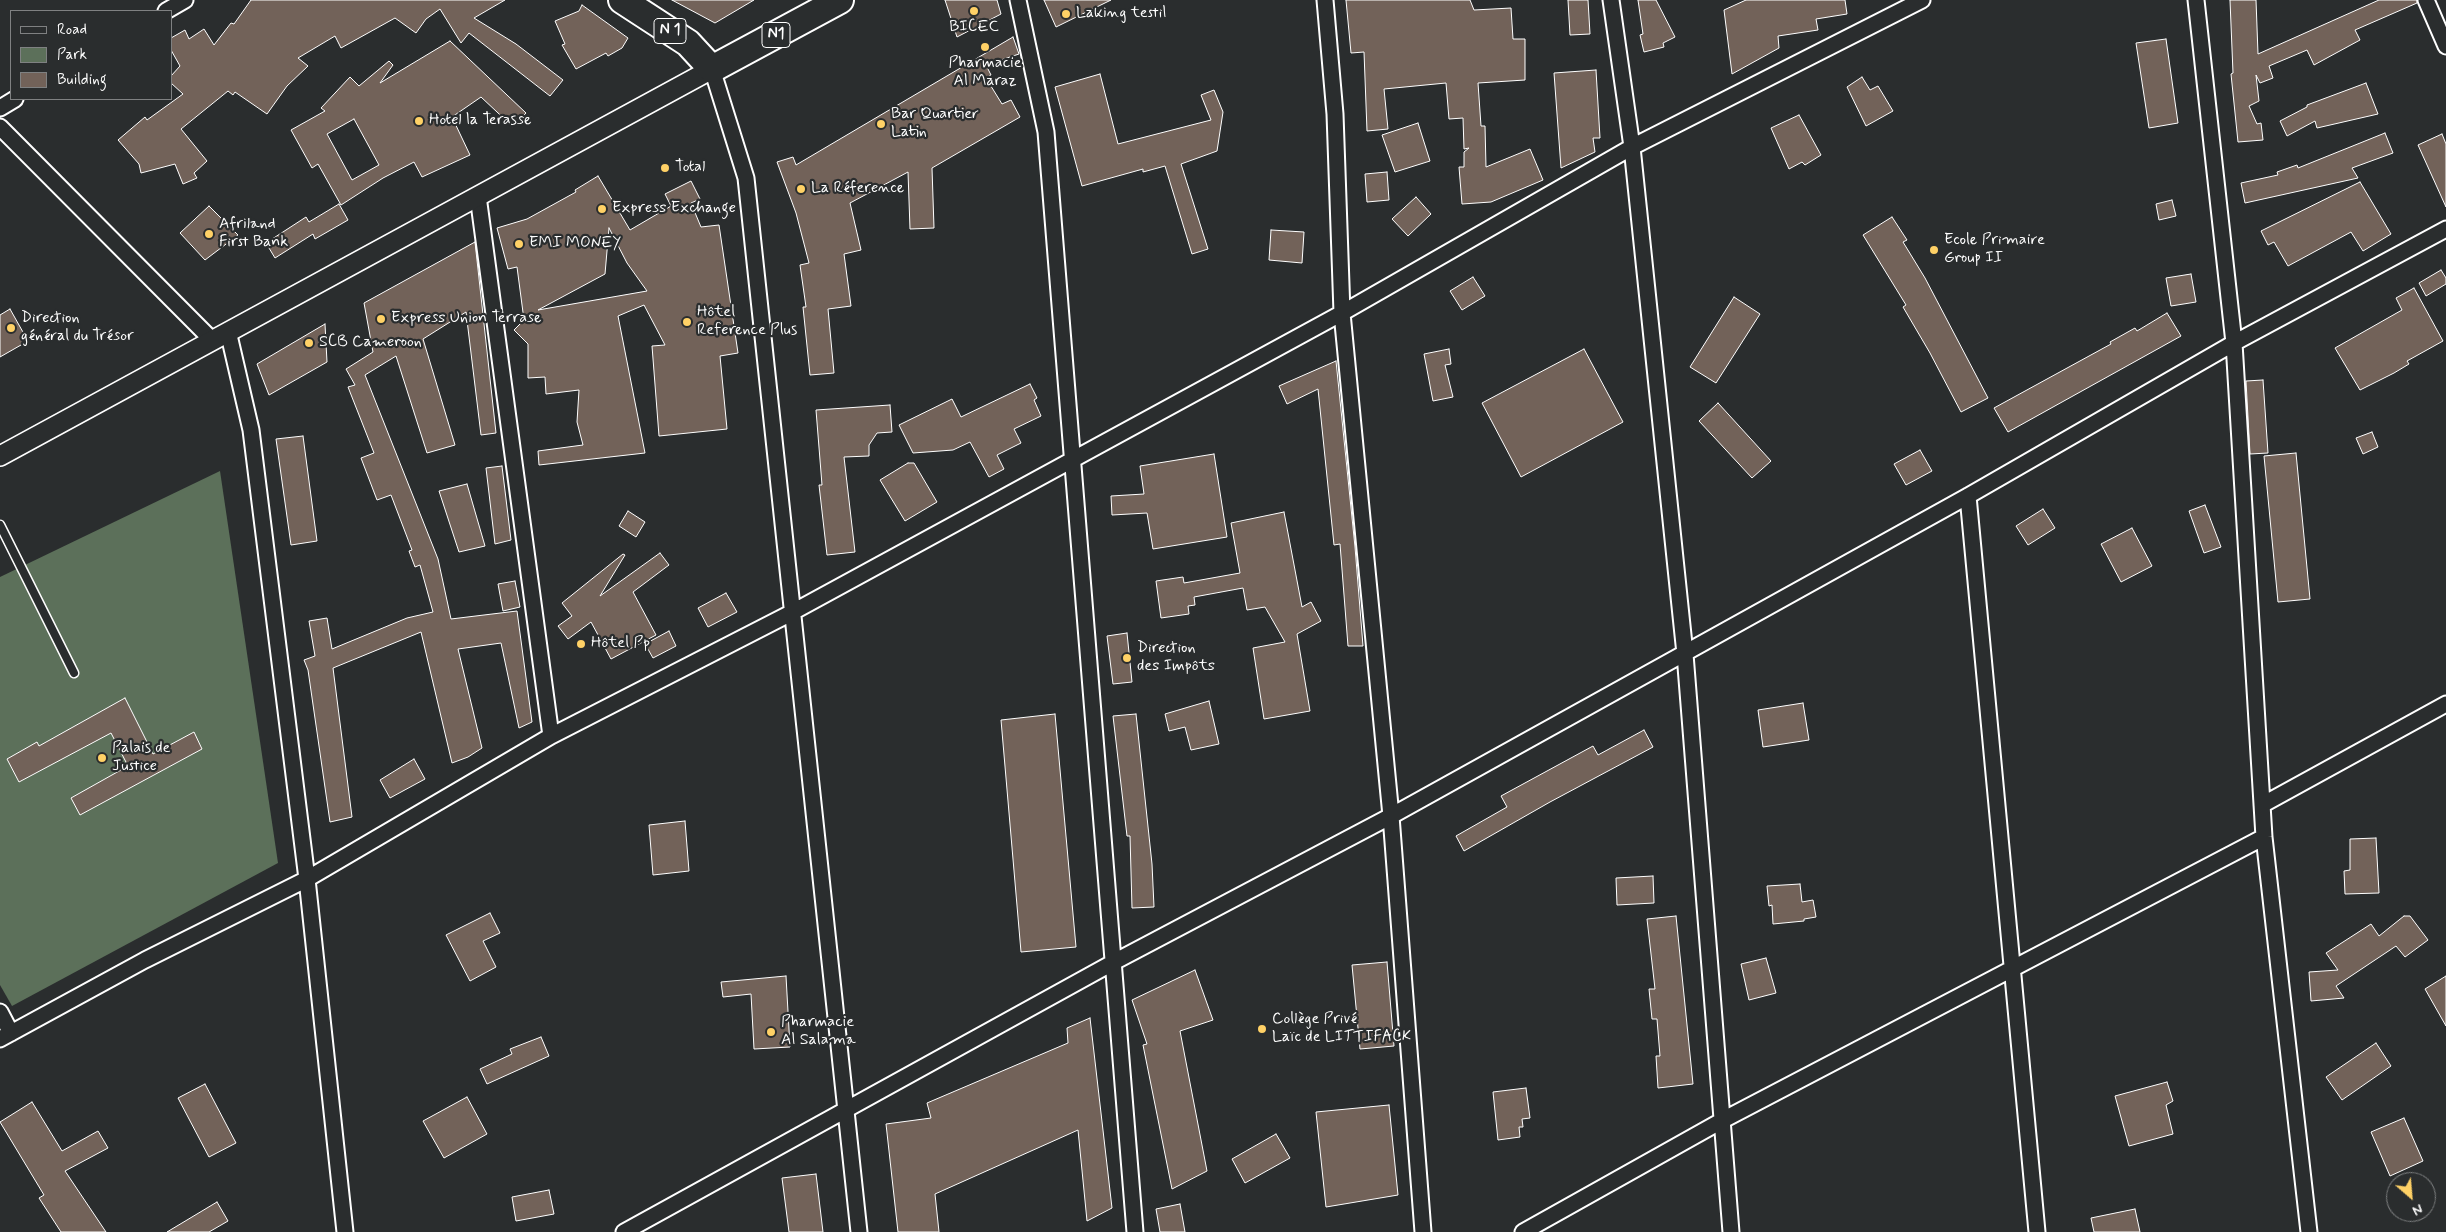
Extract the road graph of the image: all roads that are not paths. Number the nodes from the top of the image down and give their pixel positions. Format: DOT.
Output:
graph roads {
  1 [pos="185,0"];
  2 [pos="622,0"];
  3 [pos="840,0"];
  4 [pos="1018,0"];
  5 [pos="1325,0"];
  6 [pos="1612,0"];
  7 [pos="1922,0"];
  8 [pos="2196,0"];
  9 [pos="2426,0"];
  10 [pos="168,10"];
  11 [pos="2446,46"];
  12 [pos="712,69"];
  13 [pos="13,100"];
  14 [pos="0,108"];
  15 [pos="0,127"];
  16 [pos="1632,147"];
  17 [pos="478,196"];
  18 [pos="2446,229"];
  19 [pos="1342,313"];
  20 [pos="220,335"];
  21 [pos="2234,343"];
  22 [pos="0,456"];
  23 [pos="1071,461"];
  24 [pos="1968,496"];
  25 [pos="0,524"];
  26 [pos="792,613"];
  27 [pos="1686,654"];
  28 [pos="74,674"];
  29 [pos="2446,704"];
  30 [pos="551,736"];
  31 [pos="2262,805"];
  32 [pos="1391,816"];
  33 [pos="2264,837"];
  34 [pos="307,879"];
  35 [pos="1114,962"];
  36 [pos="2013,968"];
  37 [pos="0,1012"];
  38 [pos="6,1036"];
  39 [pos="846,1110"];
  40 [pos="1723,1120"];
  41 [pos="345,1232"];
  42 [pos="624,1232"];
  43 [pos="859,1232"];
  44 [pos="1135,1232"];
  45 [pos="1423,1232"];
  46 [pos="1523,1232"];
  47 [pos="1731,1232"];
  48 [pos="2037,1232"];
  49 [pos="2309,1232"];
  1 -- 10 [label="street"];
  2 -- 12 [label="highway, N 1"];
  3 -- 12 [label="highway, N1"];
  4 -- 23 [label="street"];
  5 -- 19 [label="street"];
  6 -- 16 [label="street"];
  7 -- 16 [label="street"];
  8 -- 21 [label="street"];
  9 -- 11 [label="street"];
  12 -- 17 [label="street"];
  12 -- 26 [label="street"];
  13 -- 14 [label="street"];
  15 -- 20 [label="street"];
  16 -- 19 [label="street"];
  16 -- 27 [label="street"];
  17 -- 20 [label="street"];
  17 -- 30 [label="street"];
  18 -- 21 [label="street"];
  19 -- 23 [label="street"];
  19 -- 32 [label="street"];
  20 -- 22 [label="street"];
  20 -- 34 [label="street"];
  21 -- 24 [label="street"];
  21 -- 31 [label="street"];
  23 -- 26 [label="street"];
  23 -- 35 [label="street"];
  24 -- 27 [label="street"];
  24 -- 36 [label="street"];
  25 -- 28 [label="lane"];
  26 -- 30 [label="street"];
  26 -- 39 [label="street"];
  27 -- 32 [label="street"];
  27 -- 40 [label="street"];
  29 -- 31 [label="street"];
  30 -- 34 [label="street"];
  31 -- 33 [label="street"];
  32 -- 35 [label="street"];
  32 -- 45 [label="street"];
  33 -- 36 [label="street"];
  33 -- 49 [label="street"];
  34 -- 38 [label="street"];
  34 -- 41 [label="street"];
  35 -- 39 [label="street"];
  35 -- 44 [label="street"];
  36 -- 40 [label="street"];
  36 -- 48 [label="street"];
  37 -- 38 [label="street"];
  39 -- 42 [label="street"];
  39 -- 43 [label="street"];
  40 -- 46 [label="street"];
  40 -- 47 [label="street"];
}
